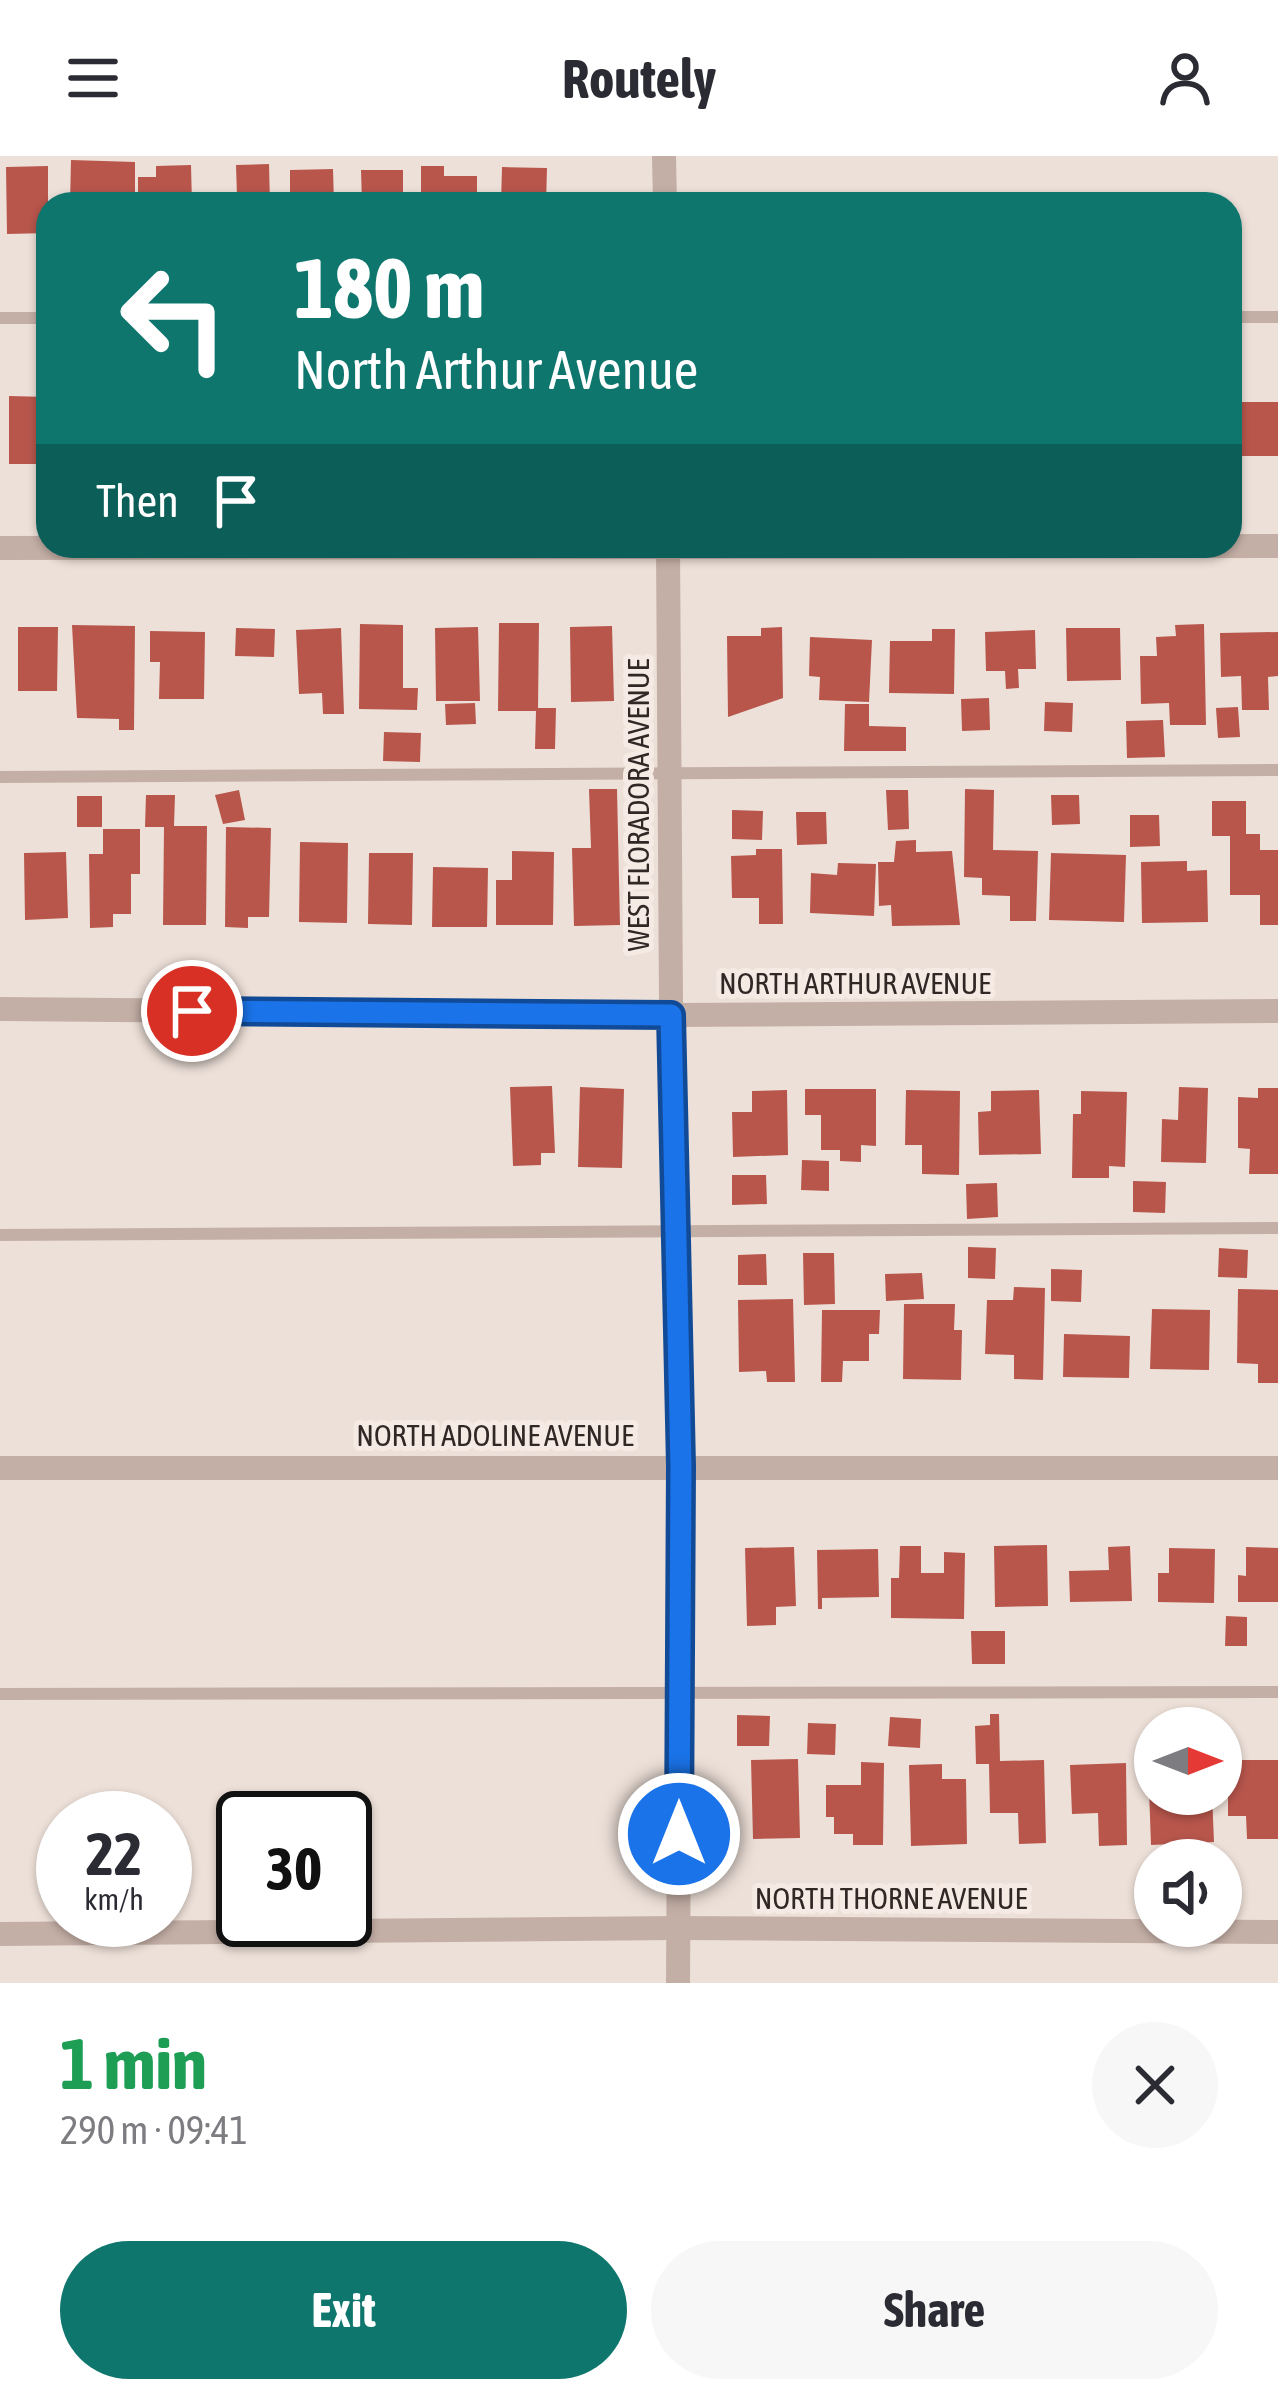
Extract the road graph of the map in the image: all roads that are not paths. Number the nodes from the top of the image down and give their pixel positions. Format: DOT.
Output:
graph roads {
  1 [pos="664,156"];
  2 [pos="665,192"];
  3 [pos="36,317"];
  4 [pos="1242,317"];
  5 [pos="1278,317"];
  6 [pos="0,318"];
  7 [pos="1242,546"];
  8 [pos="1278,546"];
  9 [pos="0,548"];
  10 [pos="36,548"];
  11 [pos="668,558"];
  12 [pos="1278,770"];
  13 [pos="669,772"];
  14 [pos="0,777"];
  15 [pos="0,1010"];
  16 [pos="1278,1012"];
  17 [pos="671,1015"];
  18 [pos="676,1228"];
  19 [pos="1278,1228"];
  20 [pos="0,1235"];
  21 [pos="681,1466"];
  22 [pos="0,1468"];
  23 [pos="1278,1468"];
  24 [pos="1278,1692"];
  25 [pos="680,1693"];
  26 [pos="0,1694"];
  27 [pos="678,1928"];
  28 [pos="1278,1931"];
  29 [pos="0,1934"];
  30 [pos="678,1983"];
  1 -- 2 [label="street"];
  3 -- 6 [label="lane"];
  4 -- 5 [label="lane"];
  7 -- 8 [label="street"];
  9 -- 10 [label="street"];
  11 -- 13 [label="street, WEST FLORADORA AVENUE"];
  12 -- 13 [label="lane"];
  13 -- 14 [label="lane"];
  13 -- 17 [label="street, WEST FLORADORA AVENUE"];
  15 -- 17 [label="street, NORTH ARTHUR AVENUE"];
  16 -- 17 [label="street, NORTH ARTHUR AVENUE"];
  17 -- 18 [label="street, WEST FLORADORA AVENUE"];
  18 -- 19 [label="lane"];
  18 -- 20 [label="lane"];
  18 -- 21 [label="street, WEST FLORADORA AVENUE"];
  21 -- 22 [label="street, NORTH ADOLINE AVENUE"];
  21 -- 23 [label="street, NORTH ADOLINE AVENUE"];
  21 -- 25 [label="street, WEST FLORADORA AVENUE"];
  24 -- 25 [label="lane"];
  25 -- 26 [label="lane"];
  25 -- 27 [label="street, WEST FLORADORA AVENUE"];
  27 -- 28 [label="street, NORTH THORNE AVENUE"];
  27 -- 29 [label="street, NORTH THORNE AVENUE"];
  27 -- 30 [label="street, WEST FLORADORA AVENUE"];
}
